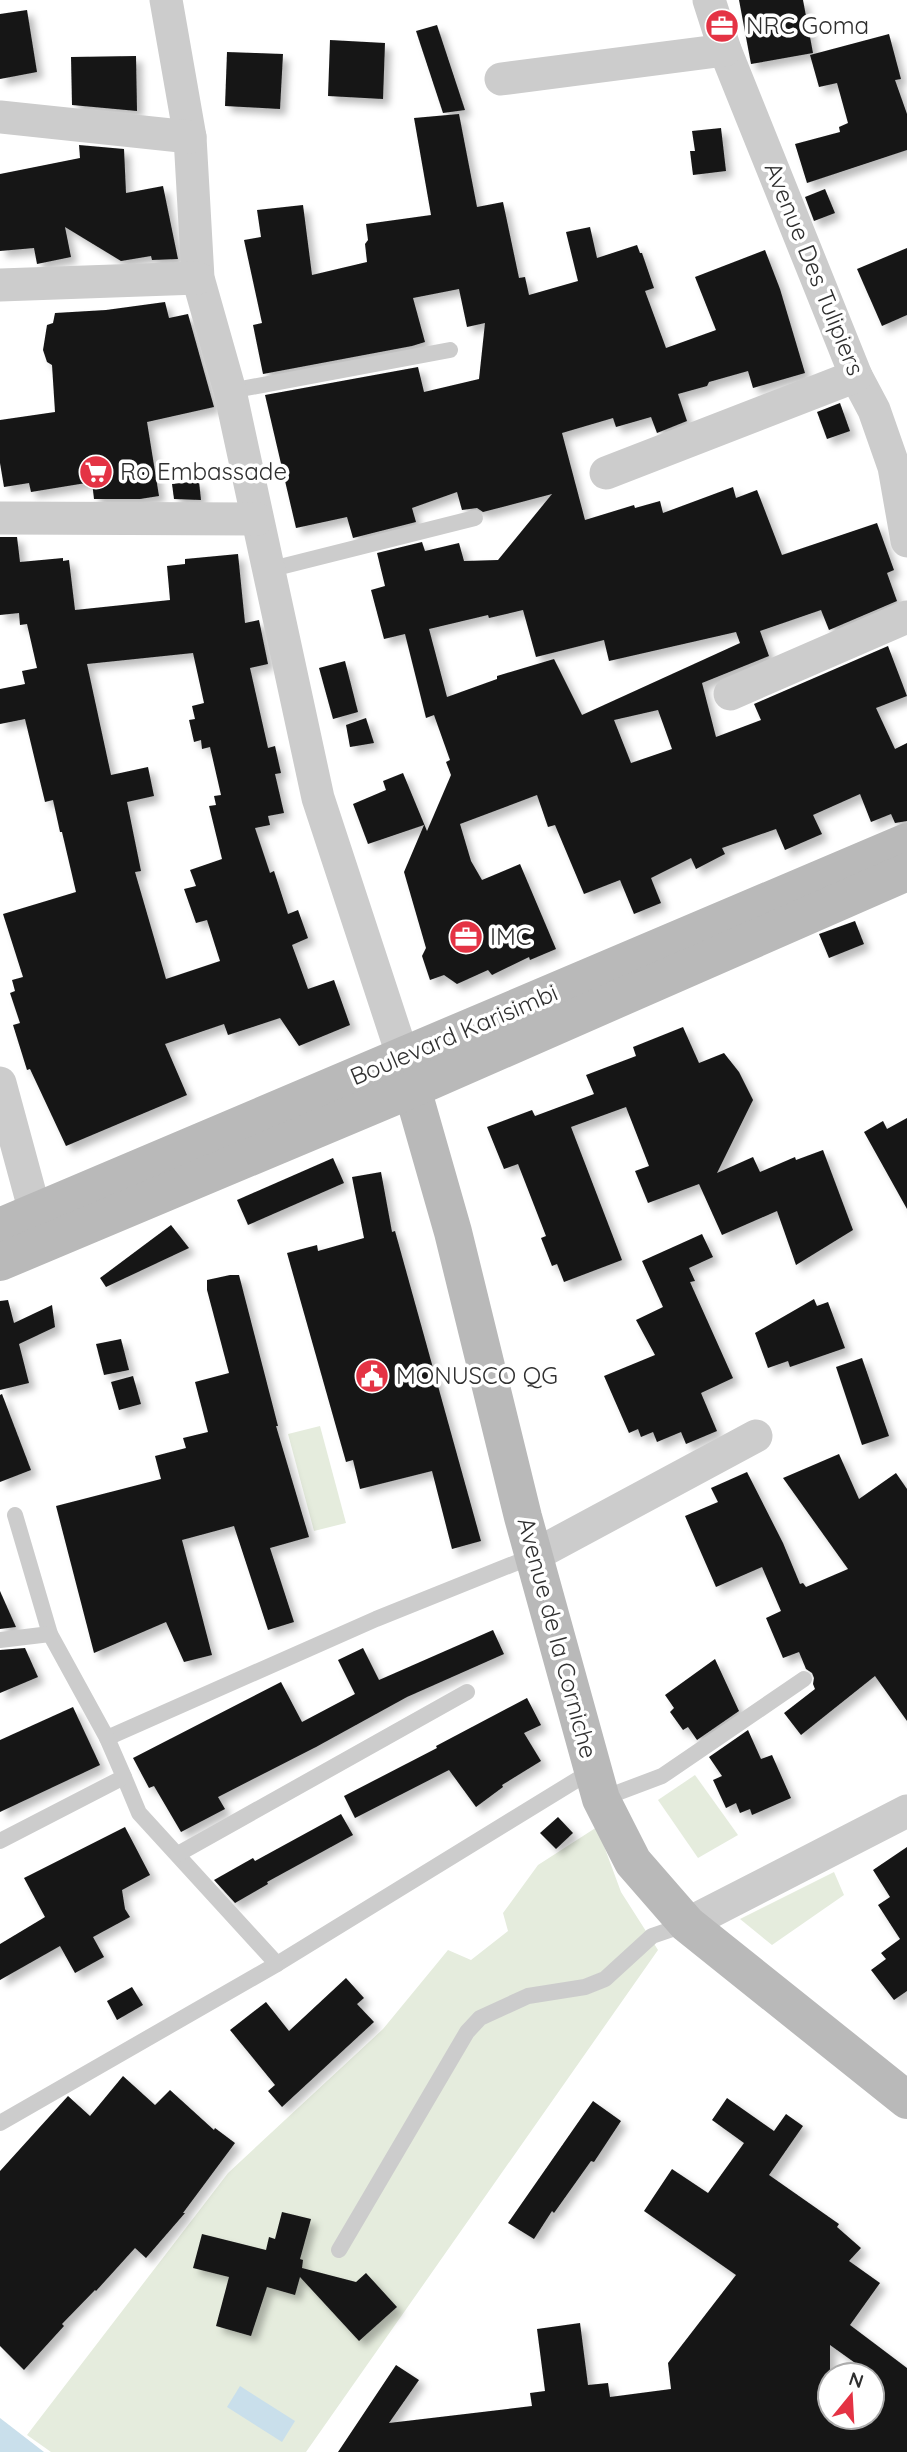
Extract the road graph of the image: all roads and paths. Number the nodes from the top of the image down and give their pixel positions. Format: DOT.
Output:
graph roads {
  1 [pos="166,0"];
  2 [pos="709,0"];
  3 [pos="725,50"];
  4 [pos="501,79"];
  5 [pos="0,117"];
  6 [pos="190,137"];
  7 [pos="198,278"];
  8 [pos="0,285"];
  9 [pos="450,350"];
  10 [pos="856,376"];
  11 [pos="230,391"];
  12 [pos="901,464"];
  13 [pos="606,473"];
  14 [pos="0,518"];
  15 [pos="475,518"];
  16 [pos="257,519"];
  17 [pos="907,541"];
  18 [pos="268,570"];
  19 [pos="907,617"];
  20 [pos="730,694"];
  21 [pos="907,842"];
  22 [pos="907,872"];
  23 [pos="408,1073"];
  24 [pos="0,1083"];
  25 [pos="34,1212"];
  26 [pos="0,1227"];
  27 [pos="0,1262"];
  28 [pos="756,1436"];
  29 [pos="15,1515"];
  30 [pos="533,1556"];
  31 [pos="50,1634"];
  32 [pos="0,1640"];
  33 [pos="804,1679"];
  34 [pos="467,1692"];
  35 [pos="107,1738"];
  36 [pos="124,1777"];
  37 [pos="597,1785"];
  38 [pos="907,1811"];
  39 [pos="0,1841"];
  40 [pos="178,1854"];
  41 [pos="687,1924"];
  42 [pos="277,1964"];
  43 [pos="907,2100"];
  44 [pos="0,2123"];
  45 [pos="340,2250"];
  1 -- 6 [label="street"];
  2 -- 3 [label="street, Avenue Des Tulipiers"];
  3 -- 4 [label="street"];
  3 -- 10 [label="street, Avenue Des Tulipiers"];
  5 -- 6 [label="street"];
  6 -- 7 [label="street"];
  7 -- 8 [label="street"];
  7 -- 11 [label="street"];
  9 -- 11 [label="lane"];
  10 -- 12 [label="street, Avenue Des Tulipiers"];
  10 -- 13 [label="street"];
  11 -- 16 [label="street"];
  12 -- 17 [label="street, Avenue Des Tulipiers"];
  14 -- 16 [label="street"];
  15 -- 18 [label="lane"];
  16 -- 18 [label="street"];
  18 -- 23 [label="street"];
  19 -- 20 [label="street"];
  21 -- 23 [label="street, Boulevard Karisimbi"];
  22 -- 23 [label="street"];
  23 -- 25 [label="street, Boulevard Karisimbi"];
  23 -- 27 [label="street"];
  23 -- 30 [label="street, Avenue de la Corniche"];
  24 -- 25 [label="street"];
  25 -- 26 [label="street, Boulevard Karisimbi"];
  28 -- 30 [label="street"];
  29 -- 31 [label="lane"];
  30 -- 35 [label="lane"];
  30 -- 37 [label="street, Avenue de la Corniche"];
  31 -- 32 [label="lane"];
  31 -- 35 [label="lane"];
  33 -- 37 [label="lane"];
  34 -- 40 [label="lane"];
  35 -- 36 [label="lane"];
  36 -- 39 [label="lane"];
  36 -- 40 [label="lane"];
  37 -- 41 [label="street, Avenue de la Corniche"];
  37 -- 42 [label="lane"];
  38 -- 41 [label="street"];
  40 -- 42 [label="lane"];
  41 -- 43 [label="street, Avenue de la Corniche"];
  41 -- 45 [label="lane"];
  42 -- 44 [label="lane"];
}
